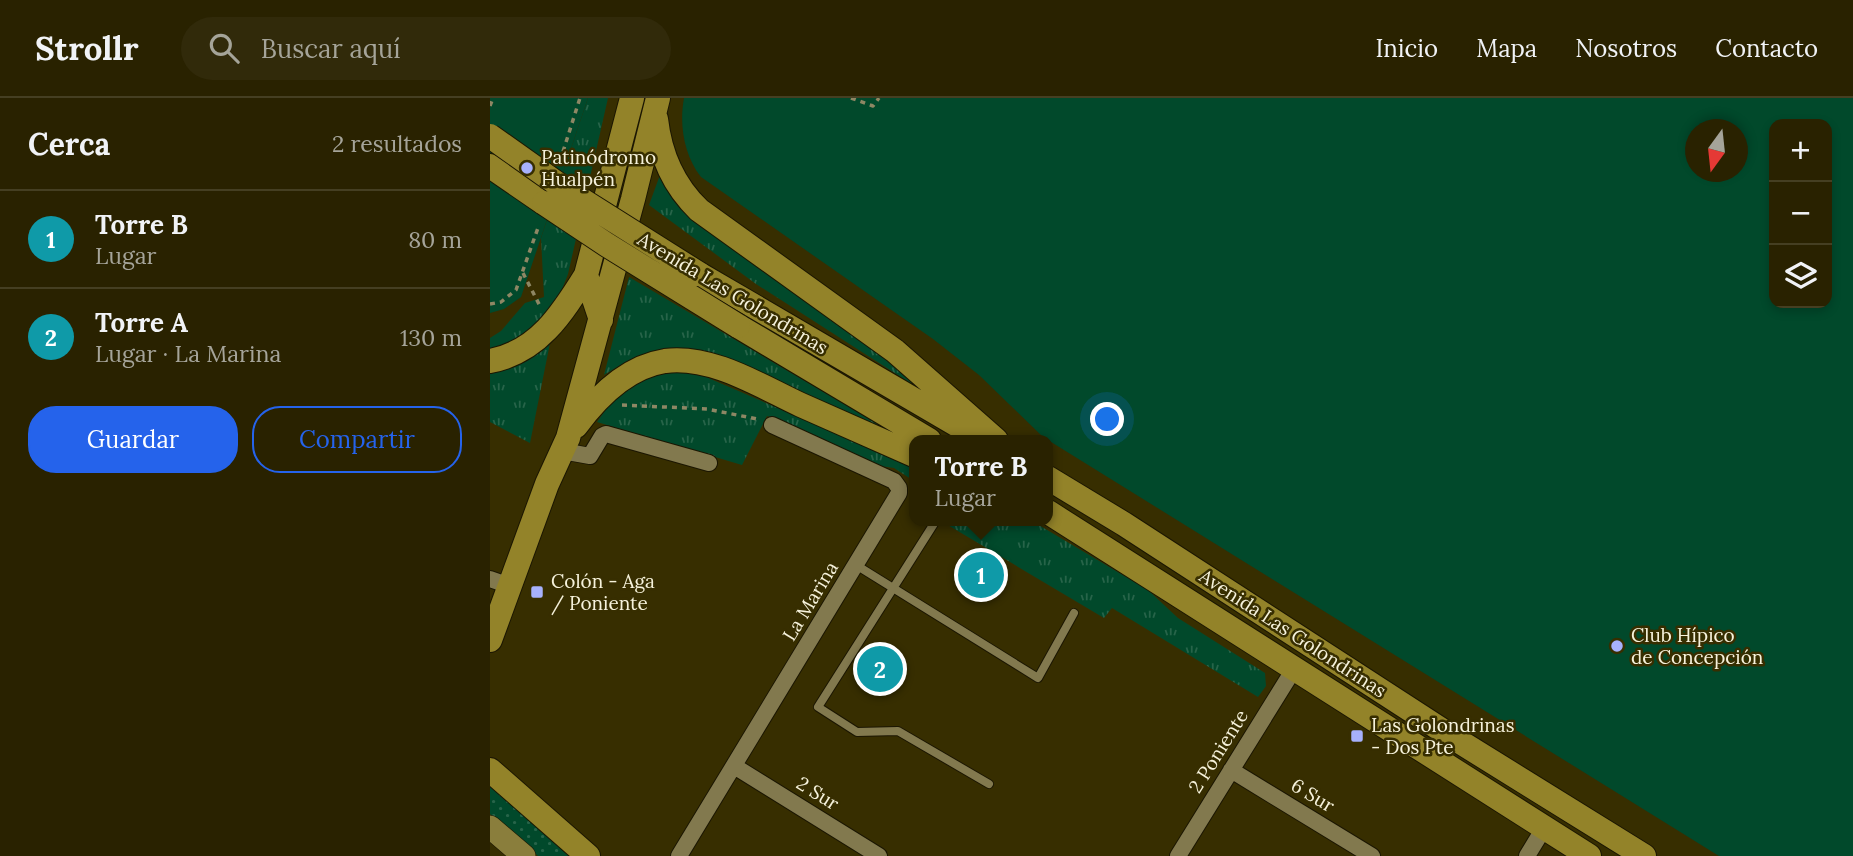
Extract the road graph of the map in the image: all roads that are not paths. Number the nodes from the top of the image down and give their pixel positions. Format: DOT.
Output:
graph roads {
  1 [pos="632,98"];
  2 [pos="657,104"];
  3 [pos="490,135"];
  4 [pos="490,166"];
  5 [pos="586,275"];
  6 [pos="601,320"];
  7 [pos="490,361"];
  8 [pos="772,425"];
  9 [pos="921,435"];
  10 [pos="974,435"];
  11 [pos="990,435"];
  12 [pos="565,444"];
  13 [pos="909,452"];
  14 [pos="709,463"];
  15 [pos="1053,481"];
  16 [pos="1053,515"];
  17 [pos="932,526"];
  18 [pos="856,565"];
  19 [pos="500,582"];
  20 [pos="893,588"];
  21 [pos="1073,613"];
  22 [pos="490,640"];
  23 [pos="1294,669"];
  24 [pos="1442,747"];
  25 [pos="734,766"];
  26 [pos="490,770"];
  27 [pos="1231,770"];
  28 [pos="989,784"];
  29 [pos="1584,819"];
  30 [pos="490,827"];
  31 [pos="1544,828"];
  32 [pos="683,854"];
  33 [pos="524,856"];
  34 [pos="588,856"];
  35 [pos="879,856"];
  36 [pos="1178,856"];
  37 [pos="1372,856"];
  38 [pos="1527,856"];
  39 [pos="1589,856"];
  40 [pos="1644,856"];
  1 -- 5 [label="main road"];
  2 -- 6 [label="main road"];
  2 -- 11 [label="main road"];
  3 -- 10 [label="main road, Avenida Las Golondrinas, bridge"];
  4 -- 9 [label="main road, Avenida Las Golondrinas, bridge"];
  5 -- 6 [label="main road"];
  5 -- 7 [label="main road"];
  6 -- 12 [label="main road"];
  8 -- 18 [label="street, La Marina"];
  12 -- 13 [label="main road"];
  12 -- 14 [label="street"];
  12 -- 19 [label="main road"];
  15 -- 24 [label="main road, Avenida Las Golondrinas"];
  16 -- 23 [label="main road, Avenida Las Golondrinas"];
  17 -- 20 [label="lane"];
  18 -- 20 [label="lane"];
  18 -- 25 [label="street, La Marina"];
  19 -- 22 [label="main road"];
  20 -- 21 [label="lane"];
  20 -- 28 [label="lane"];
  23 -- 24 [label="main road, Avenida Las Golondrinas"];
  23 -- 27 [label="street, 2 Poniente"];
  24 -- 29 [label="main road, Avenida Las Golondrinas"];
  24 -- 31 [label="main road, Avenida Las Golondrinas"];
  25 -- 32 [label="street, La Marina"];
  25 -- 35 [label="street, 2 Sur"];
  26 -- 34 [label="main road"];
  27 -- 36 [label="street, 2 Poniente"];
  27 -- 37 [label="street, 6 Sur"];
  29 -- 31 [label="main road"];
  29 -- 40 [label="main road, Avenida Las Golondrinas"];
  30 -- 33 [label="street"];
  31 -- 38 [label="street"];
  31 -- 39 [label="main road, Avenida Las Golondrinas"];
}
